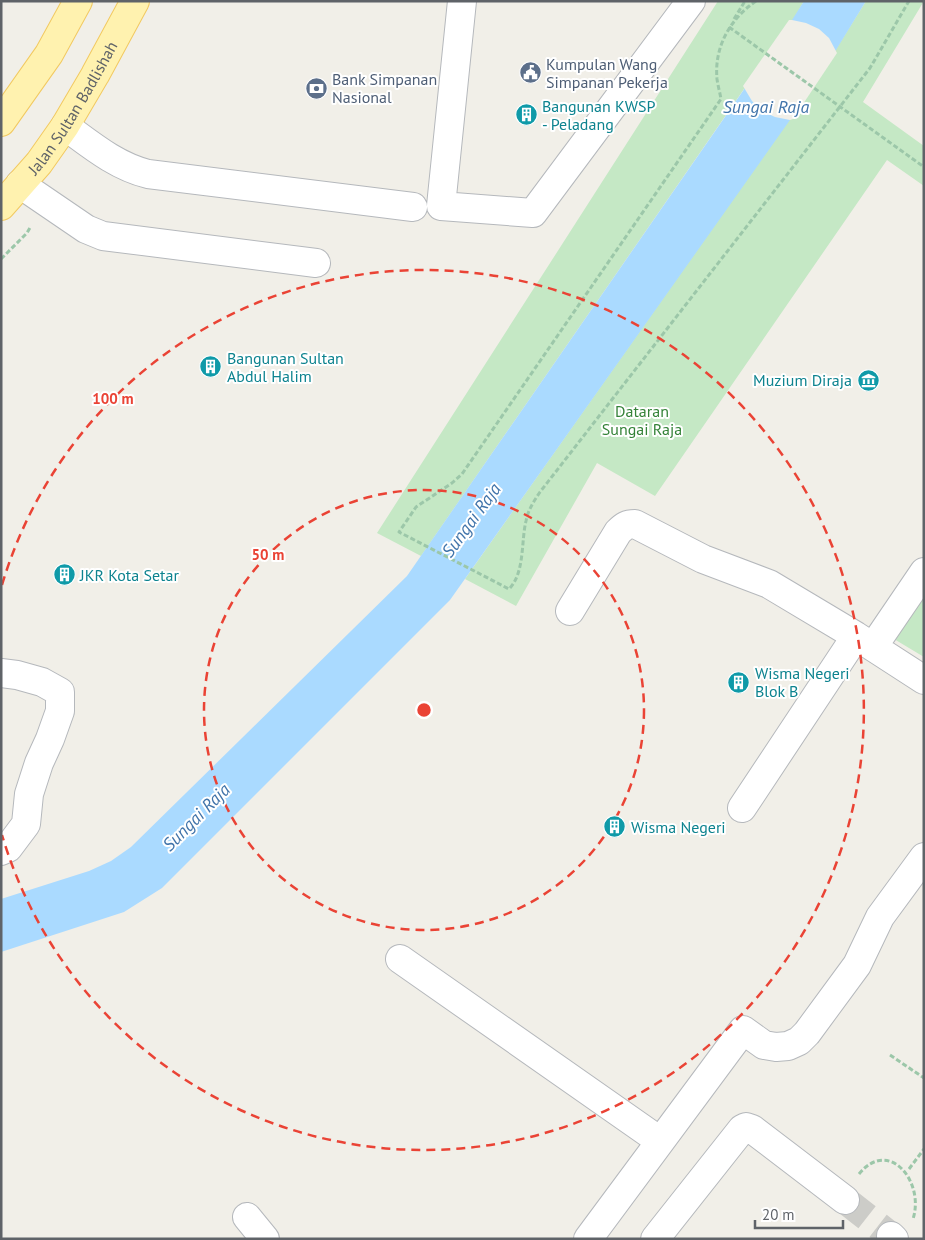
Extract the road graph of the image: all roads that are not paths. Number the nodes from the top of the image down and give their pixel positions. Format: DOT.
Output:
graph roads {
  1 [pos="78,1"];
  2 [pos="135,1"];
  3 [pos="462,1"];
  4 [pos="691,1"];
  5 [pos="1,122"];
  6 [pos="65,126"];
  7 [pos="20,184"];
  8 [pos="1,206"];
  9 [pos="413,207"];
  10 [pos="316,263"];
  11 [pos="924,572"];
  12 [pos="570,611"];
  13 [pos="864,642"];
  14 [pos="1,673"];
  15 [pos="924,680"];
  16 [pos="742,808"];
  17 [pos="1,851"];
  18 [pos="924,857"];
  19 [pos="400,959"];
  20 [pos="660,1142"];
  21 [pos="842,1199"];
  22 [pos="247,1217"];
  23 [pos="265,1239"];
  24 [pos="588,1239"];
  25 [pos="655,1239"];
  1 -- 5 [label="main road"];
  2 -- 6 [label="main road, Jalan Sultan Badlishah"];
  3 -- 4 [label="street"];
  6 -- 7 [label="main road, Jalan Sultan Badlishah"];
  6 -- 9 [label="street"];
  7 -- 8 [label="main road, Jalan Sultan Badlishah"];
  7 -- 10 [label="street"];
  11 -- 13 [label="street"];
  12 -- 13 [label="street"];
  13 -- 15 [label="street"];
  13 -- 16 [label="street"];
  14 -- 17 [label="street"];
  18 -- 20 [label="street"];
  19 -- 20 [label="street"];
  20 -- 24 [label="street"];
  21 -- 25 [label="street"];
  22 -- 23 [label="street"];
}
